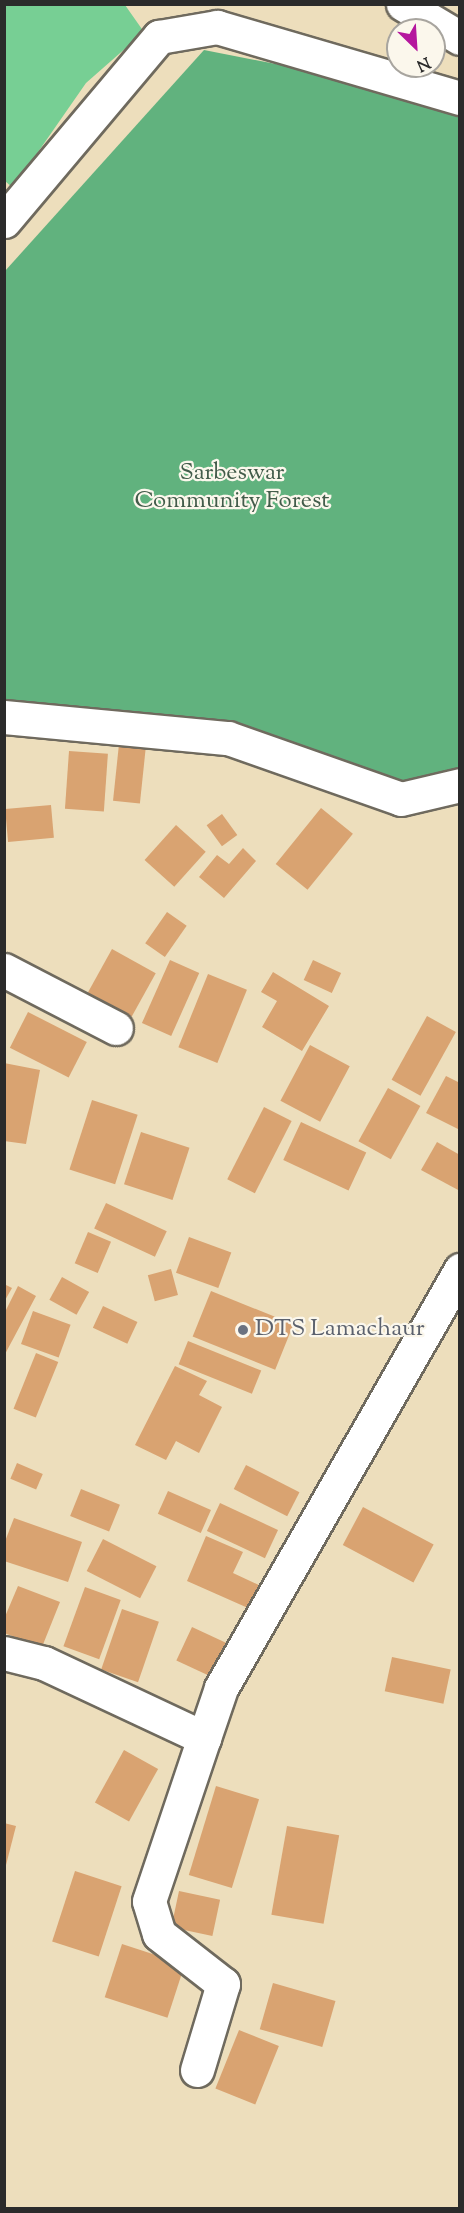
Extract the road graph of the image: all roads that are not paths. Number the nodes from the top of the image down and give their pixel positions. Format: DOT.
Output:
graph roads {
  1 [pos="403,4"];
  2 [pos="459,38"];
  3 [pos="459,98"];
  4 [pos="4,221"];
  5 [pos="4,717"];
  6 [pos="459,785"];
  7 [pos="4,970"];
  8 [pos="116,1028"];
  9 [pos="459,1269"];
  10 [pos="4,1653"];
  11 [pos="204,1738"];
  12 [pos="197,2070"];
  1 -- 2 [label="street"];
  3 -- 4 [label="street"];
  5 -- 6 [label="street"];
  7 -- 8 [label="street"];
  9 -- 11 [label="street"];
  10 -- 11 [label="street"];
  11 -- 12 [label="street"];
}
